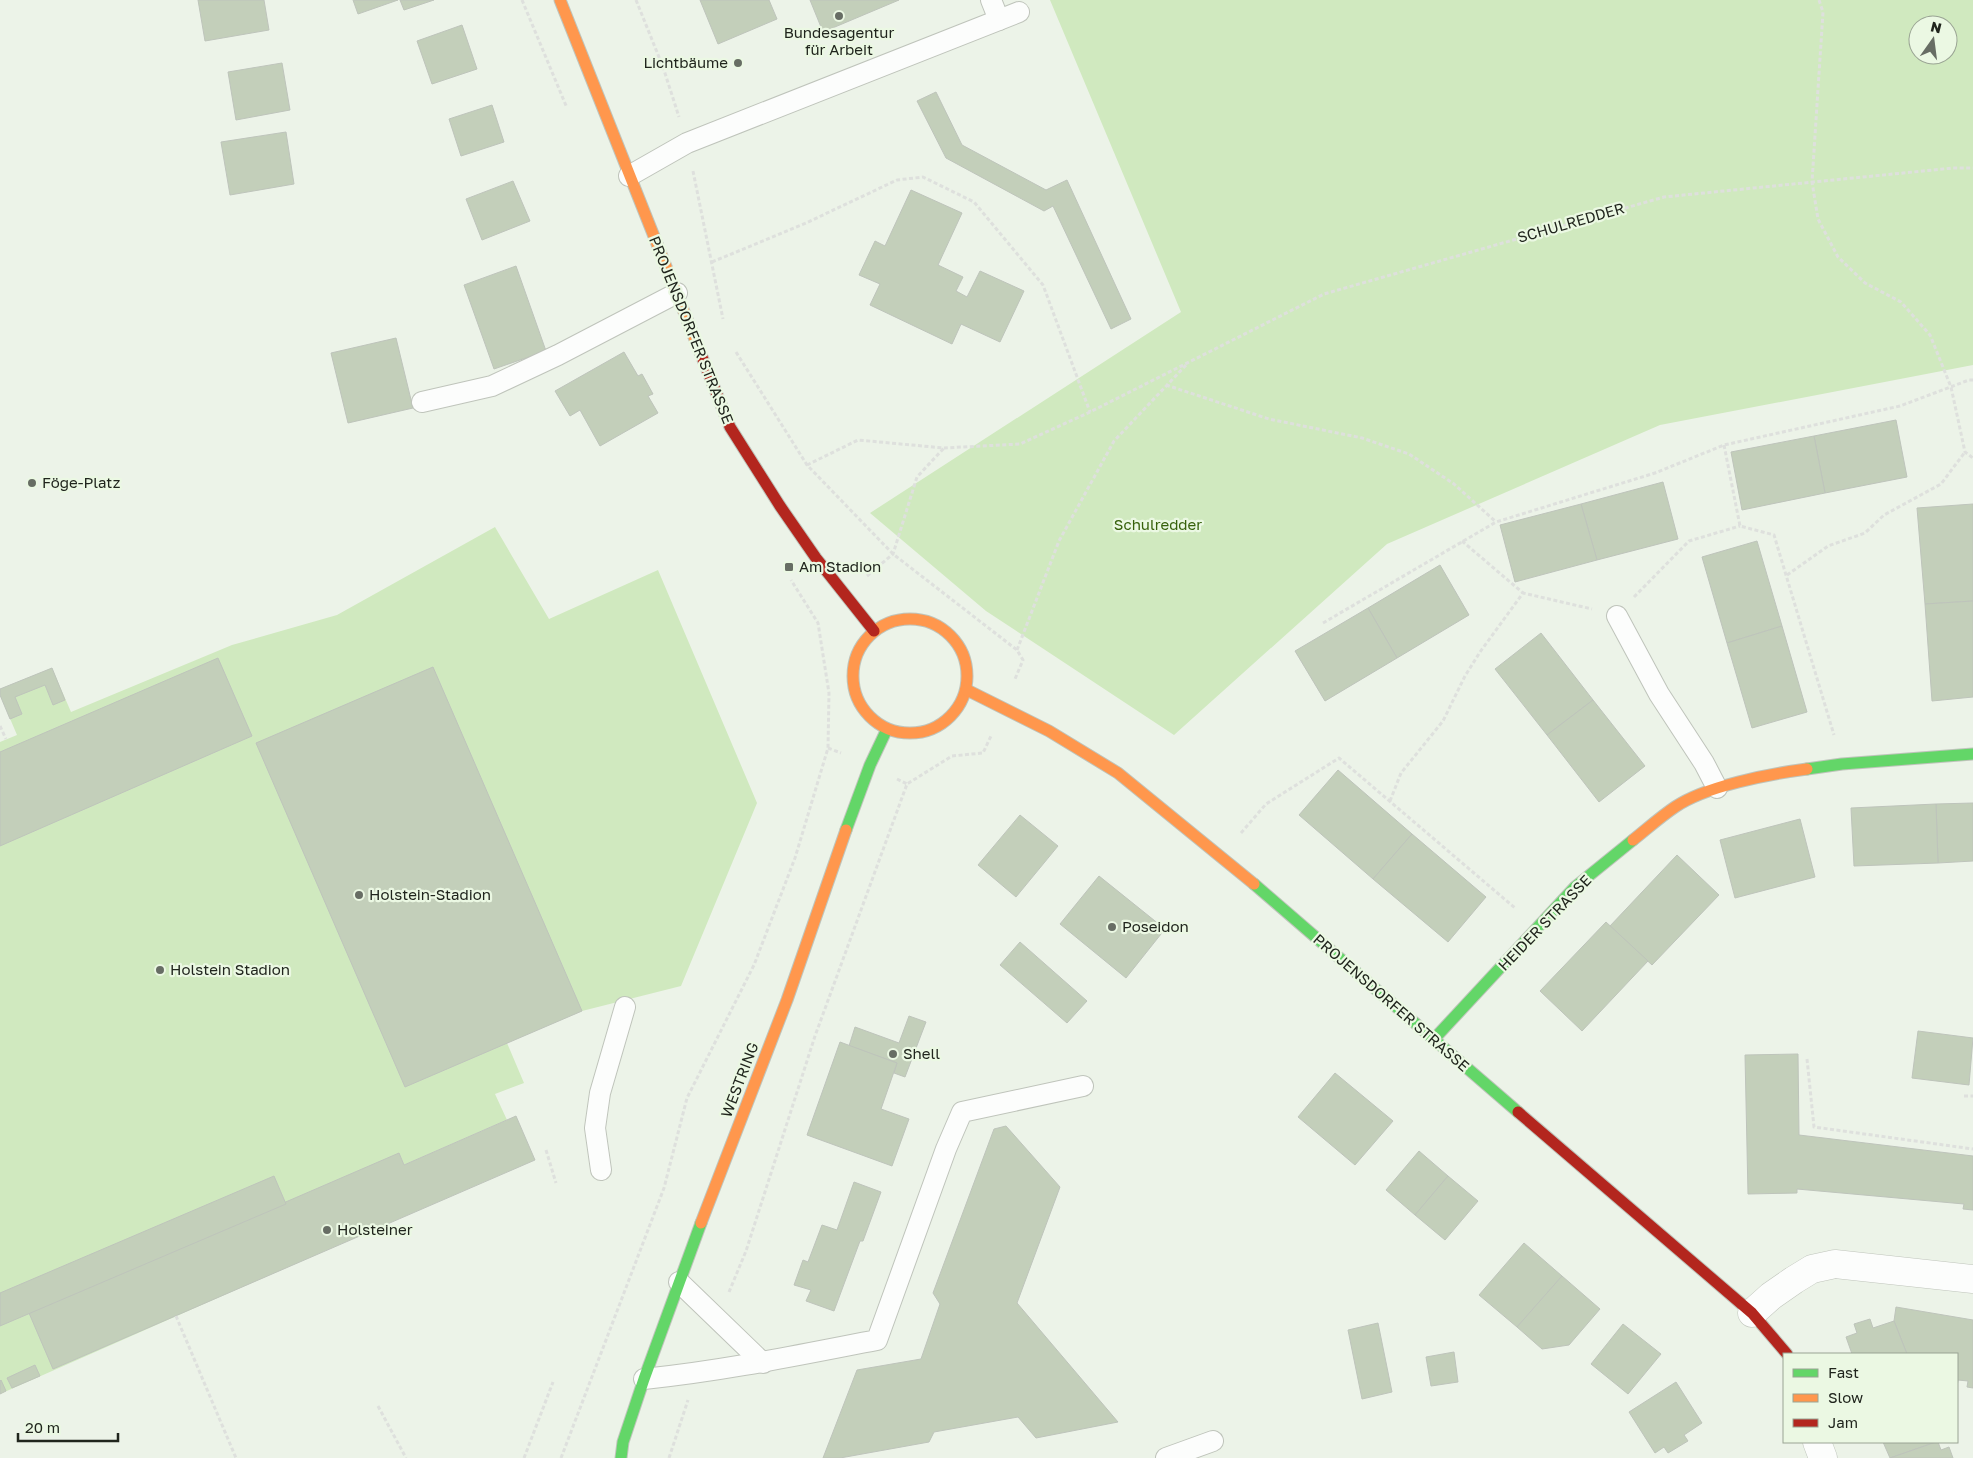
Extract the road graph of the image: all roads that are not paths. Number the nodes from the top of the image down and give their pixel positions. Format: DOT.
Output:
graph roads {
  1 [pos="560,0"];
  2 [pos="991,0"];
  3 [pos="1019,12"];
  4 [pos="999,20"];
  5 [pos="629,176"];
  6 [pos="677,293"];
  7 [pos="422,402"];
  8 [pos="1617,616"];
  9 [pos="874,631"];
  10 [pos="967,690"];
  11 [pos="887,729"];
  12 [pos="1973,754"];
  13 [pos="1718,788"];
  14 [pos="625,1007"];
  15 [pos="1434,1039"];
  16 [pos="1083,1086"];
  17 [pos="601,1170"];
  18 [pos="1973,1279"];
  19 [pos="680,1282"];
  20 [pos="1752,1313"];
  21 [pos="1786,1353"];
  22 [pos="763,1362"];
  23 [pos="644,1379"];
  24 [pos="1213,1441"];
  25 [pos="623,1442"];
  26 [pos="1818,1443"];
  27 [pos="614,1458"];
  28 [pos="621,1458"];
  29 [pos="1166,1458"];
  30 [pos="1823,1458"];
  1 -- 5 [label="street, PROJENSDORFER STRASSE"];
  2 -- 4 [label="lane"];
  3 -- 4 [label="lane"];
  4 -- 5 [label="lane"];
  5 -- 6 [label="street, PROJENSDORFER STRASSE"];
  6 -- 7 [label="lane"];
  6 -- 9 [label="street, PROJENSDORFER STRASSE"];
  8 -- 13 [label="lane"];
  9 -- 10 [label="street"];
  9 -- 11 [label="street"];
  10 -- 11 [label="street"];
  10 -- 15 [label="street, PROJENSDORFER STRASSE"];
  11 -- 19 [label="street, WESTRING"];
  12 -- 13 [label="street, HEIDER STRASSE"];
  13 -- 15 [label="street, HEIDER STRASSE"];
  14 -- 17 [label="lane"];
  15 -- 20 [label="street, PROJENSDORFER STRASSE"];
  16 -- 22 [label="lane"];
  18 -- 20 [label="street"];
  19 -- 22 [label="lane"];
  19 -- 23 [label="street, WESTRING"];
  20 -- 21 [label="street, PROJENSDORFER STRASSE"];
  22 -- 23 [label="lane"];
  23 -- 25 [label="street, WESTRING"];
  24 -- 29 [label="lane"];
  25 -- 27 [label="street, WESTRING"];
  25 -- 28 [label="street, WESTRING"];
  26 -- 30 [label="street"];
}
